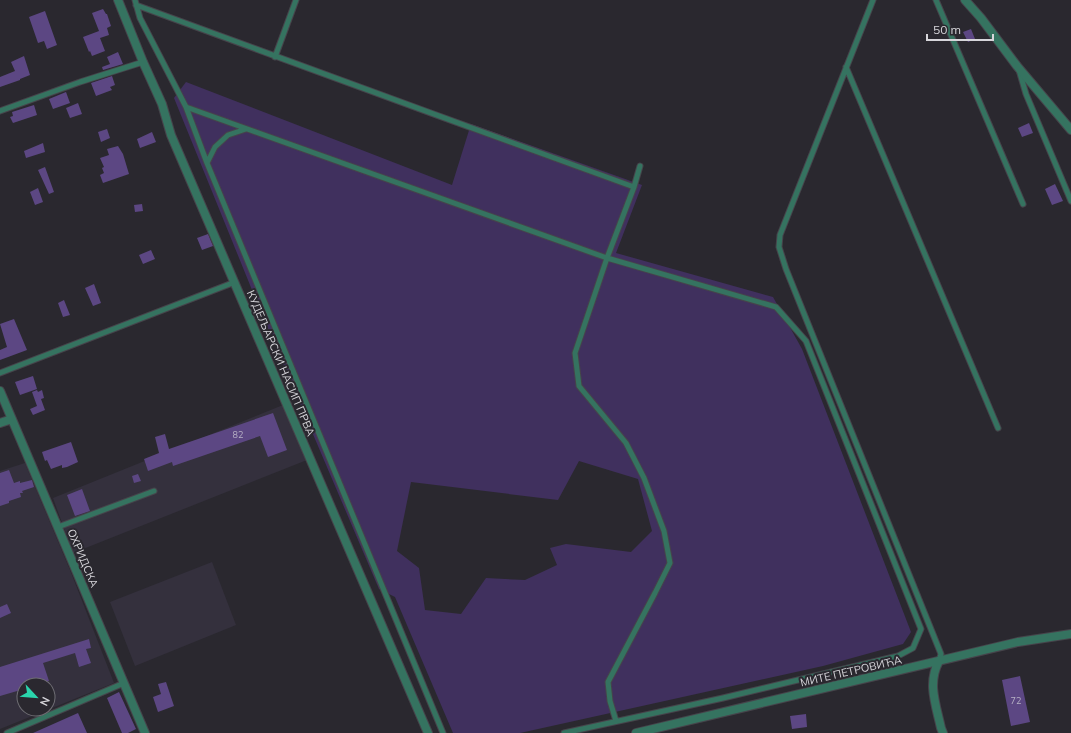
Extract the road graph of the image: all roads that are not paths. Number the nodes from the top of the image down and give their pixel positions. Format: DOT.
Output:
graph roads {
  1 [pos="118,0"];
  2 [pos="296,0"];
  3 [pos="873,0"];
  4 [pos="936,0"];
  5 [pos="965,0"];
  6 [pos="135,3"];
  7 [pos="275,57"];
  8 [pos="143,62"];
  9 [pos="1017,66"];
  10 [pos="846,67"];
  11 [pos="186,107"];
  12 [pos="0,111"];
  13 [pos="246,129"];
  14 [pos="1071,130"];
  15 [pos="207,163"];
  16 [pos="640,166"];
  17 [pos="634,187"];
  18 [pos="1071,201"];
  19 [pos="1023,204"];
  20 [pos="607,258"];
  21 [pos="235,282"];
  22 [pos="0,373"];
  23 [pos="0,391"];
  24 [pos="12,419"];
  25 [pos="0,423"];
  26 [pos="998,428"];
  27 [pos="154,491"];
  28 [pos="58,527"];
  29 [pos="1071,634"];
  30 [pos="939,661"];
  31 [pos="124,683"];
  32 [pos="616,721"];
  33 [pos="7,733"];
  34 [pos="146,733"];
  35 [pos="428,733"];
  36 [pos="443,733"];
  37 [pos="564,733"];
  38 [pos="636,733"];
  39 [pos="943,733"];
  1 -- 8 [label="street, КУДЕЉАРСКИ НАСИП ПРВА"];
  2 -- 7 [label="lane"];
  3 -- 10 [label="lane"];
  4 -- 19 [label="lane"];
  5 -- 9 [label="street"];
  6 -- 7 [label="lane"];
  6 -- 11 [label="lane"];
  7 -- 17 [label="lane"];
  8 -- 12 [label="lane"];
  8 -- 21 [label="street, КУДЕЉАРСКИ НАСИП ПРВА"];
  9 -- 14 [label="street"];
  9 -- 18 [label="lane"];
  10 -- 26 [label="lane"];
  10 -- 30 [label="lane"];
  11 -- 13 [label="lane"];
  11 -- 15 [label="lane"];
  13 -- 15 [label="lane"];
  13 -- 20 [label="lane"];
  15 -- 36 [label="lane"];
  16 -- 17 [label="lane"];
  17 -- 20 [label="lane"];
  20 -- 32 [label="lane"];
  20 -- 32 [label="lane"];
  21 -- 22 [label="lane"];
  21 -- 35 [label="street, КУДЕЉАРСКИ НАСИП ПРВА"];
  23 -- 24 [label="street, ОХРИДСКА"];
  24 -- 25 [label="street"];
  24 -- 28 [label="street, ОХРИДСКА"];
  27 -- 28 [label="lane"];
  28 -- 31 [label="street, ОХРИДСКА"];
  29 -- 30 [label="street, МИТЕ ПЕТРОВИЋА"];
  30 -- 38 [label="street, МИТЕ ПЕТРОВИЋА"];
  30 -- 39 [label="street"];
  31 -- 33 [label="lane"];
  31 -- 34 [label="street, ОХРИДСКА"];
  32 -- 37 [label="lane"];
}
